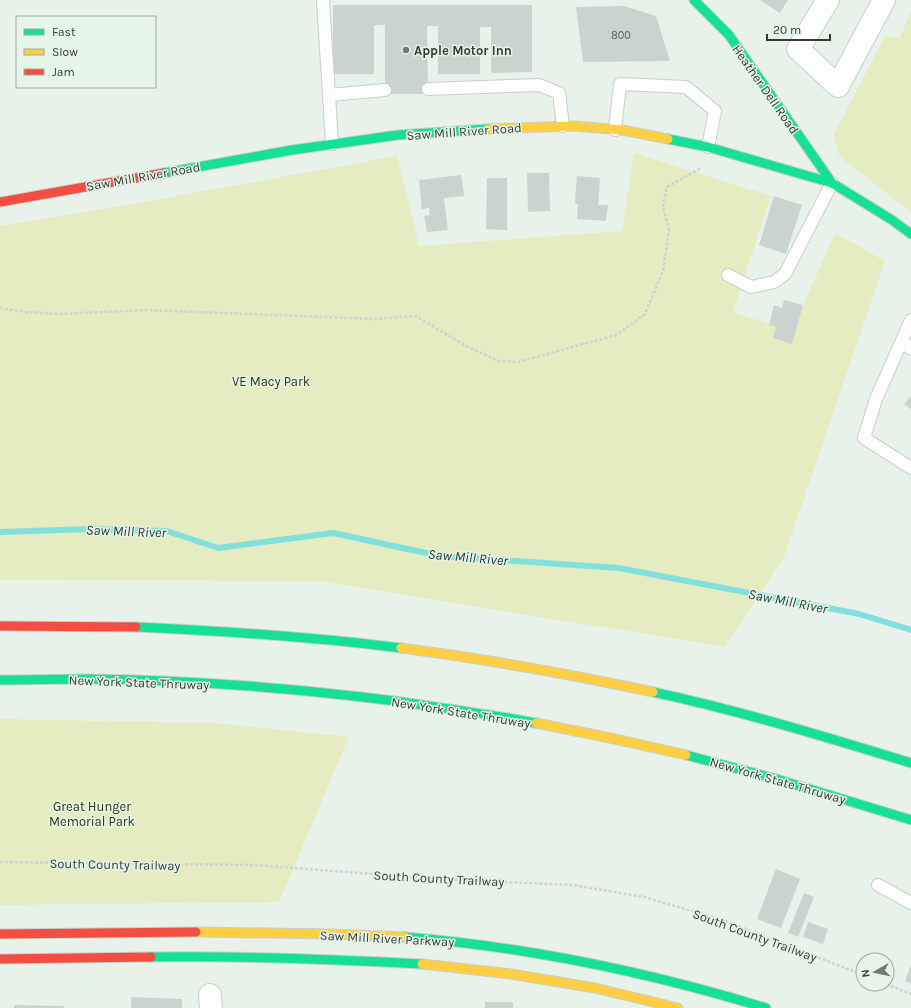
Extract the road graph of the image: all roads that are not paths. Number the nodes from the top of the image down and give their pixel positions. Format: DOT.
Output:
graph roads {
  1 [pos="694,0"];
  2 [pos="828,0"];
  3 [pos="884,0"];
  4 [pos="323,1"];
  5 [pos="428,89"];
  6 [pos="385,90"];
  7 [pos="329,95"];
  8 [pos="563,126"];
  9 [pos="615,130"];
  10 [pos="332,144"];
  11 [pos="708,147"];
  12 [pos="832,183"];
  13 [pos="0,202"];
  14 [pos="911,234"];
  15 [pos="728,276"];
  16 [pos="911,320"];
  17 [pos="906,345"];
  18 [pos="911,468"];
  19 [pos="0,626"];
  20 [pos="0,680"];
  21 [pos="911,763"];
  22 [pos="911,820"];
  23 [pos="878,886"];
  24 [pos="911,902"];
  25 [pos="0,934"];
  26 [pos="0,959"];
  27 [pos="678,1008"];
  28 [pos="766,1008"];
  1 -- 12 [label="main road, Heather Dell Road"];
  2 -- 3 [label="street"];
  4 -- 7 [label="lane"];
  5 -- 8 [label="lane"];
  6 -- 7 [label="lane"];
  7 -- 10 [label="lane"];
  8 -- 9 [label="main road, Saw Mill River Road"];
  8 -- 10 [label="main road, Saw Mill River Road"];
  9 -- 11 [label="main road, Saw Mill River Road"];
  9 -- 11 [label="lane"];
  10 -- 13 [label="main road, Saw Mill River Road"];
  11 -- 12 [label="main road, Saw Mill River Road"];
  12 -- 14 [label="main road, Saw Mill River Road"];
  12 -- 15 [label="lane"];
  16 -- 17 [label="lane"];
  17 -- 18 [label="lane"];
  19 -- 21 [label="main road"];
  20 -- 22 [label="main road, New York State Thruway"];
  23 -- 24 [label="lane"];
  25 -- 28 [label="main road, Saw Mill River Parkway"];
  26 -- 27 [label="main road, Saw Mill River Parkway"];
}
